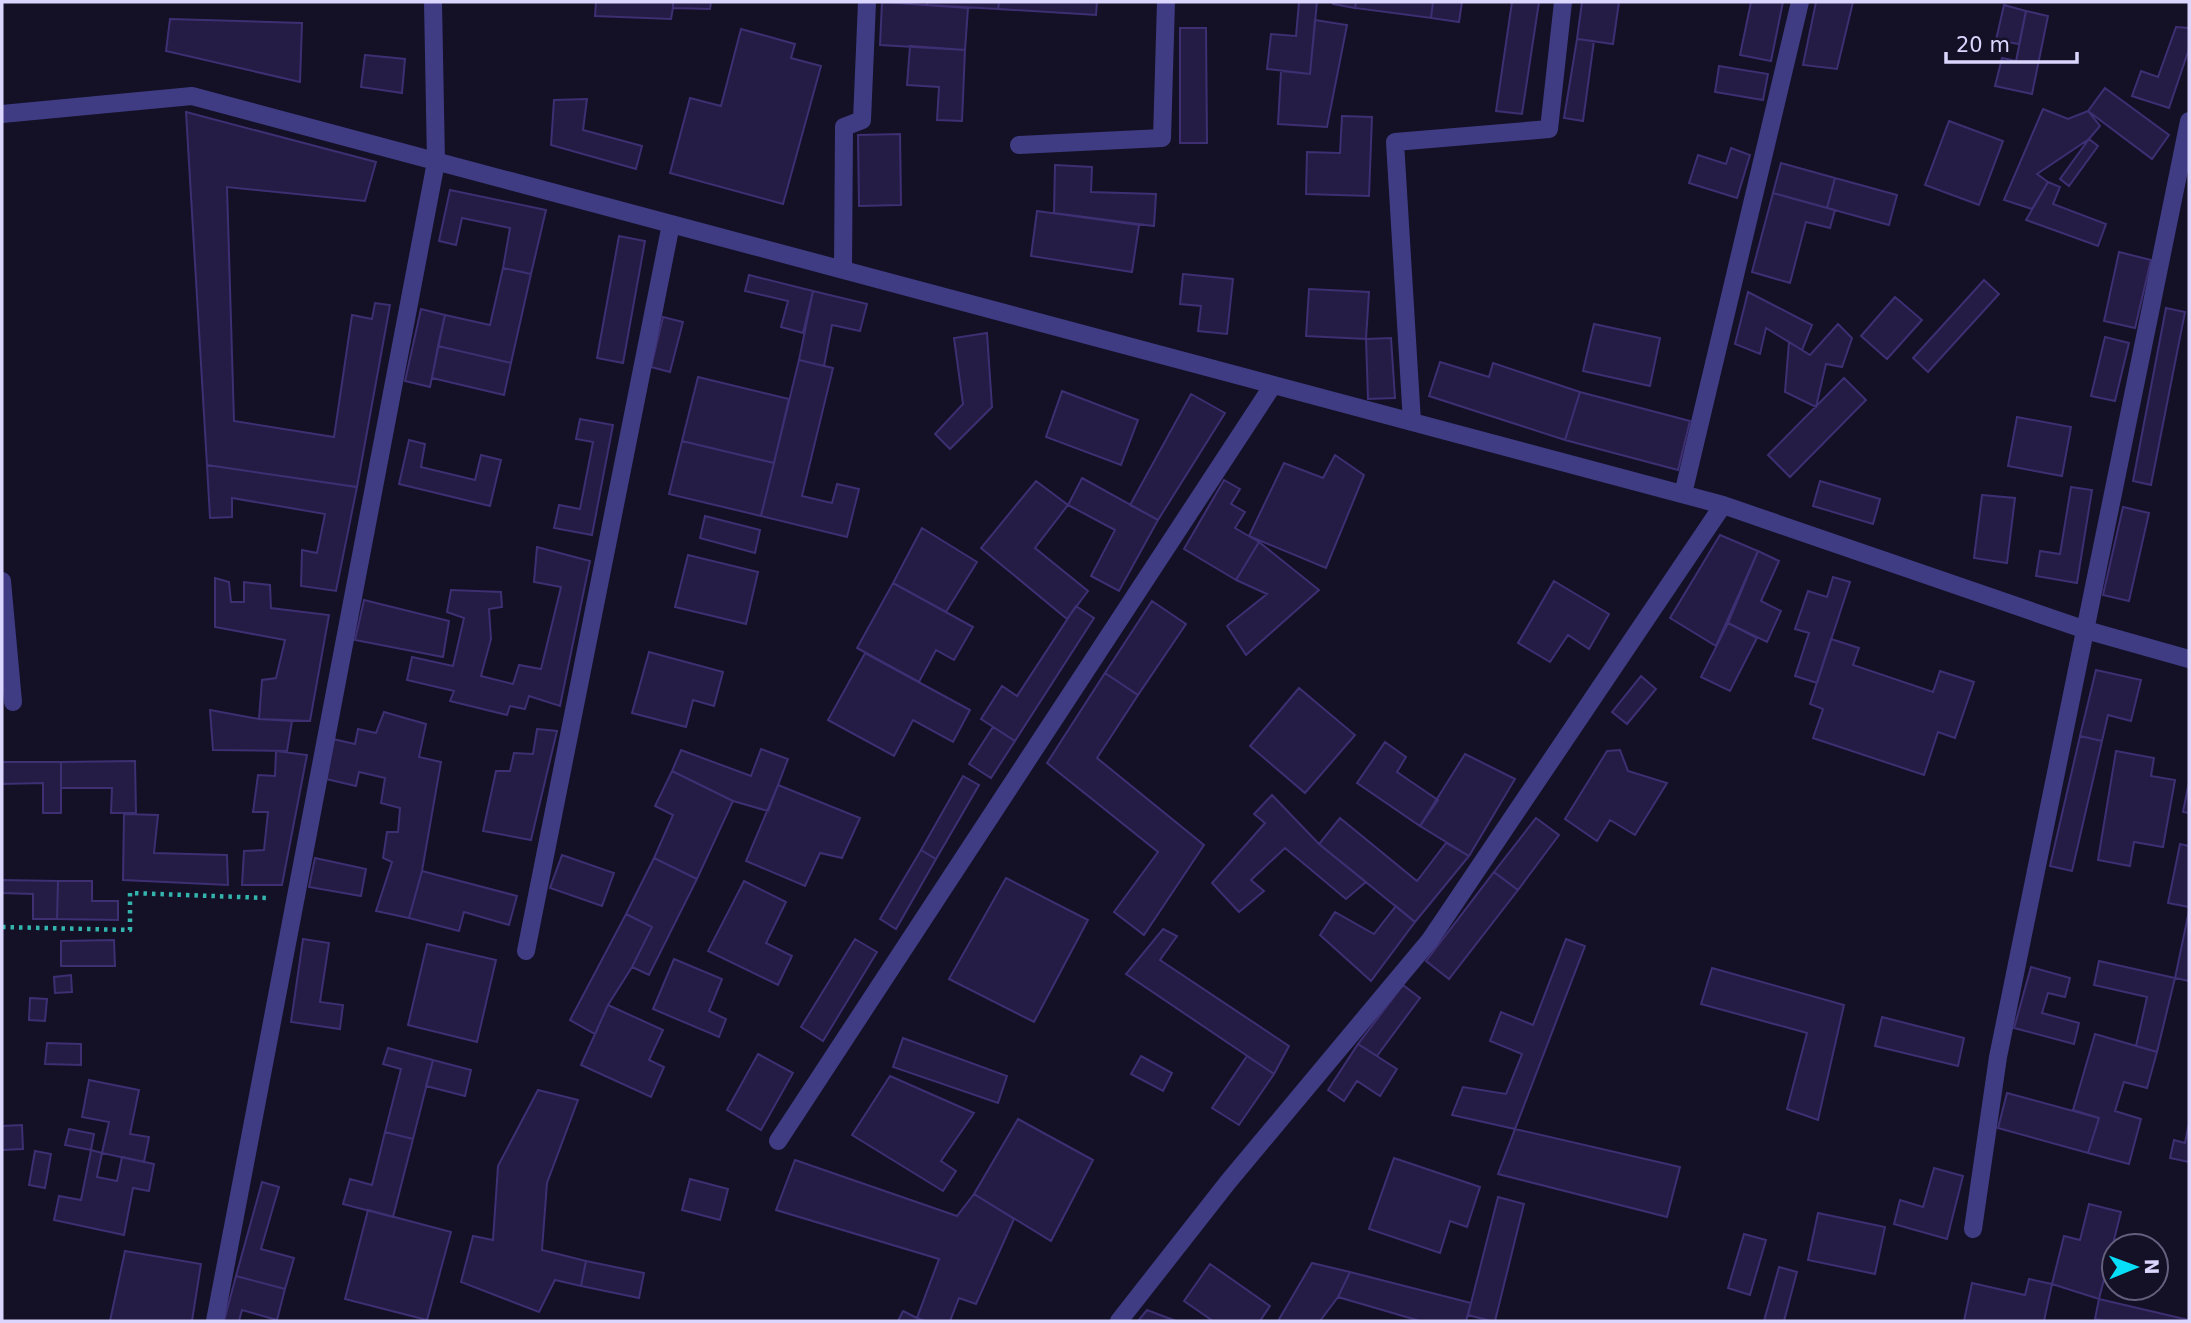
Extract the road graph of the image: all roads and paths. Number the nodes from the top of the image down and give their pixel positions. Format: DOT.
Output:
graph roads {
  1 [pos="433,2"];
  2 [pos="867,2"];
  3 [pos="1166,2"];
  4 [pos="1563,2"];
  5 [pos="1800,2"];
  6 [pos="2,114"];
  7 [pos="2189,121"];
  8 [pos="1019,145"];
  9 [pos="436,162"];
  10 [pos="671,224"];
  11 [pos="843,270"];
  12 [pos="1273,385"];
  13 [pos="1412,422"];
  14 [pos="1683,495"];
  15 [pos="1723,505"];
  16 [pos="2,581"];
  17 [pos="2086,630"];
  18 [pos="2189,659"];
  19 [pos="13,702"];
  20 [pos="296,899"];
  21 [pos="2,927"];
  22 [pos="526,951"];
  23 [pos="778,1141"];
  24 [pos="1973,1229"];
  25 [pos="215,1321"];
  26 [pos="1119,1321"];
  1 -- 9 [label="street"];
  2 -- 11 [label="street"];
  3 -- 8 [label="street"];
  4 -- 13 [label="street"];
  5 -- 14 [label="street"];
  6 -- 9 [label="street"];
  7 -- 17 [label="street"];
  9 -- 10 [label="street"];
  9 -- 20 [label="street"];
  10 -- 11 [label="street"];
  10 -- 22 [label="street"];
  11 -- 12 [label="street"];
  12 -- 13 [label="street"];
  12 -- 23 [label="street"];
  13 -- 14 [label="street"];
  14 -- 15 [label="street"];
  15 -- 17 [label="street"];
  15 -- 26 [label="street"];
  16 -- 19 [label="street"];
  17 -- 18 [label="street"];
  17 -- 24 [label="street"];
  20 -- 21 [label="path"];
  20 -- 25 [label="street"];
}
